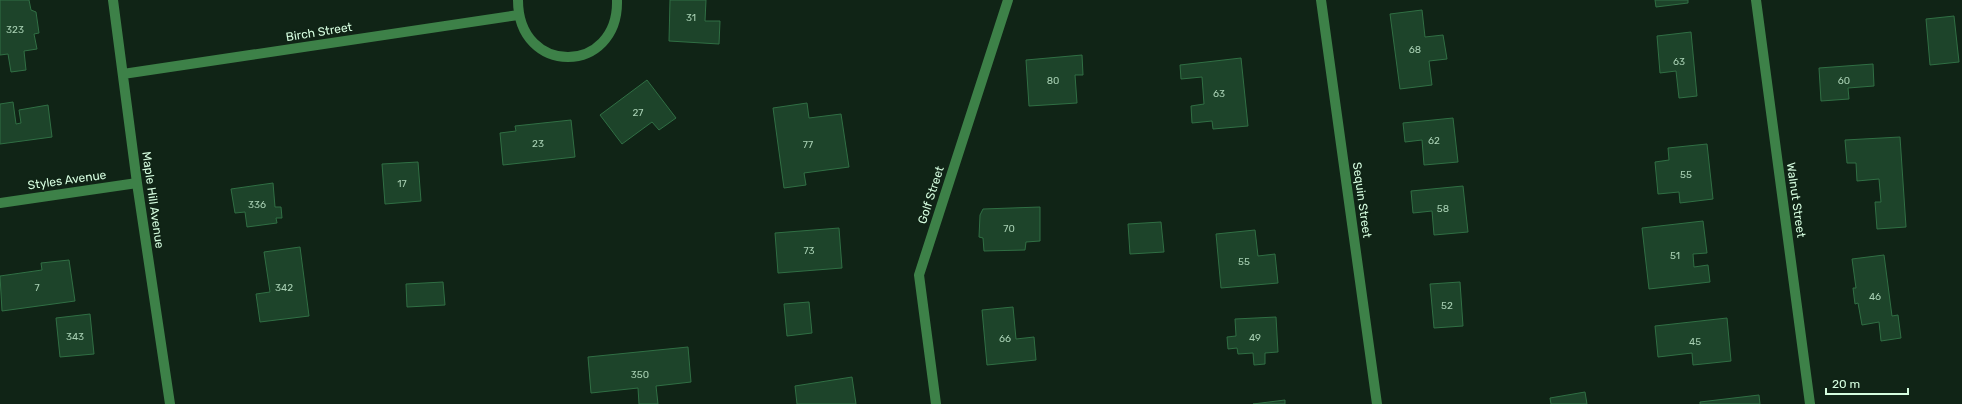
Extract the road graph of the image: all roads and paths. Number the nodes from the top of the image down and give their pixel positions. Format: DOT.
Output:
graph roads {
  1 [pos="113,0"];
  2 [pos="518,0"];
  3 [pos="617,0"];
  4 [pos="1008,0"];
  5 [pos="1321,0"];
  6 [pos="1756,0"];
  7 [pos="518,15"];
  8 [pos="123,74"];
  9 [pos="137,183"];
  10 [pos="0,203"];
  11 [pos="170,404"];
  12 [pos="936,404"];
  13 [pos="1377,404"];
  14 [pos="1810,404"];
  1 -- 8 [label="street, Maple Hill Avenue"];
  2 -- 7 [label="street"];
  3 -- 7 [label="street"];
  4 -- 12 [label="street, Golf Street"];
  5 -- 13 [label="street, Sequin Street"];
  6 -- 14 [label="street, Walnut Street"];
  7 -- 8 [label="street, Birch Street"];
  8 -- 9 [label="street, Maple Hill Avenue"];
  9 -- 10 [label="street, Styles Avenue"];
  9 -- 11 [label="street, Maple Hill Avenue"];
}
